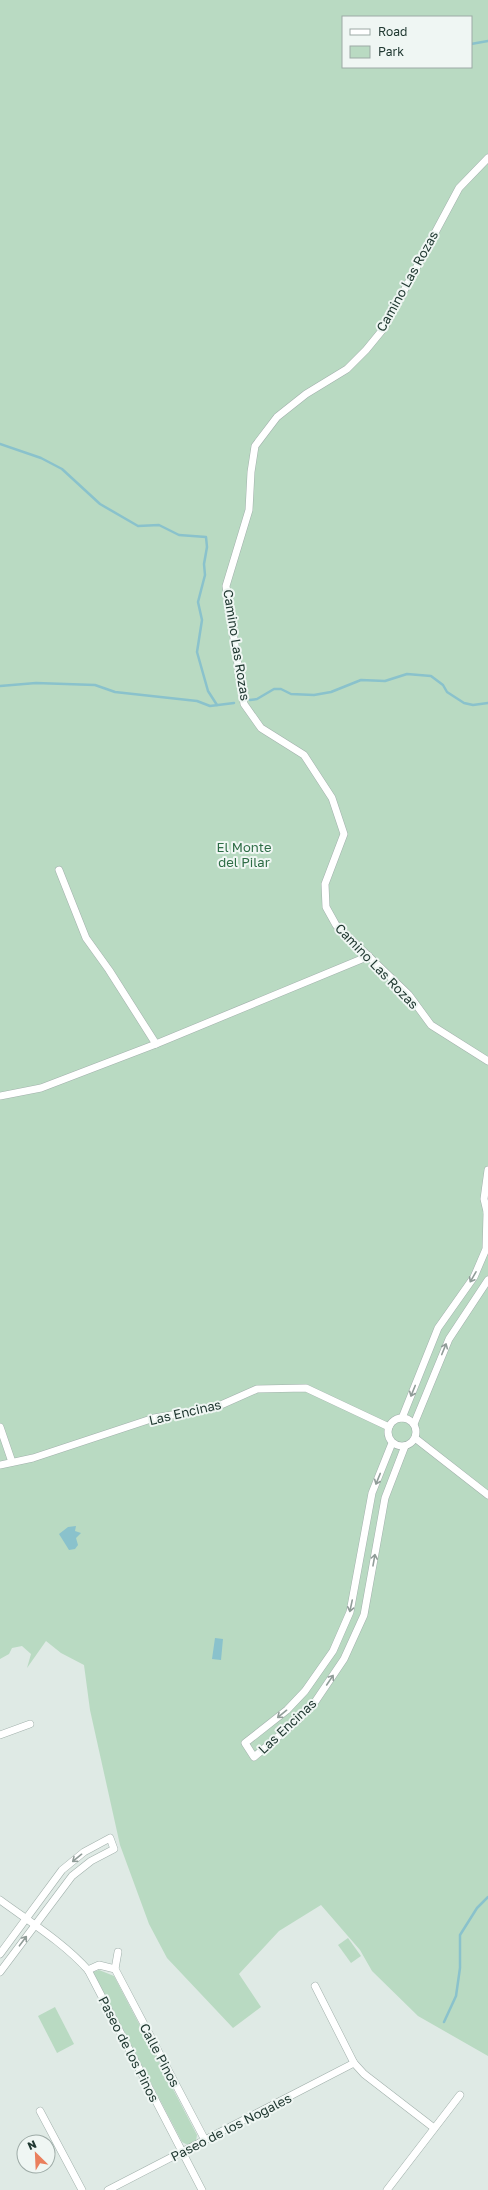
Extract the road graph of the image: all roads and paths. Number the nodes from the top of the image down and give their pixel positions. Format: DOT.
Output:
graph roads {
  1 [pos="488,158"];
  2 [pos="59,870"];
  3 [pos="369,956"];
  4 [pos="156,1044"];
  5 [pos="488,1061"];
  6 [pos="0,1096"];
  7 [pos="488,1170"];
  8 [pos="487,1214"];
  9 [pos="488,1280"];
  10 [pos="402,1418"];
  11 [pos="414,1424"];
  12 [pos="0,1427"];
  13 [pos="389,1427"];
  14 [pos="415,1438"];
  15 [pos="392,1443"];
  16 [pos="405,1446"];
  17 [pos="12,1462"];
  18 [pos="0,1464"];
  19 [pos="488,1495"];
  20 [pos="30,1724"];
  21 [pos="0,1735"];
  22 [pos="0,1900"];
  23 [pos="26,1919"];
  24 [pos="34,1925"];
  25 [pos="118,1952"];
  26 [pos="0,1954"];
  27 [pos="115,1969"];
  28 [pos="88,1970"];
  29 [pos="0,1972"];
  30 [pos="315,1986"];
  31 [pos="354,2063"];
  32 [pos="460,2095"];
  33 [pos="40,2111"];
  34 [pos="434,2128"];
  35 [pos="205,2140"];
  36 [pos="182,2152"];
  37 [pos="82,2190"];
  38 [pos="108,2190"];
  39 [pos="202,2190"];
  40 [pos="387,2190"];
  1 -- 3 [label="street, Camino Las Rozas"];
  2 -- 4 [label="street"];
  3 -- 4 [label="street"];
  3 -- 5 [label="street, Camino Las Rozas"];
  4 -- 6 [label="street"];
  7 -- 8 [label="street"];
  8 -- 10 [label="street, one-way"];
  11 -- 9 [label="street, one-way"];
  10 -- 11 [label="street"];
  10 -- 13 [label="street"];
  11 -- 14 [label="street"];
  12 -- 17 [label="street"];
  13 -- 15 [label="street"];
  13 -- 17 [label="street, Las Encinas"];
  14 -- 16 [label="street, Las Encinas"];
  14 -- 19 [label="street"];
  15 -- 16 [label="street"];
  15 -- 16 [label="street, Las Encinas, one-way"];
  17 -- 18 [label="street, Las Encinas"];
  20 -- 21 [label="street"];
  22 -- 23 [label="street, Paseo de los Pinos"];
  23 -- 24 [label="street, Paseo de los Pinos"];
  24 -- 23 [label="street, one-way"];
  23 -- 26 [label="street"];
  24 -- 28 [label="street, Paseo de los Pinos"];
  29 -- 24 [label="street, one-way"];
  25 -- 27 [label="street"];
  27 -- 28 [label="street"];
  27 -- 35 [label="street, Calle Pinos"];
  28 -- 36 [label="street, Paseo de los Pinos"];
  30 -- 31 [label="street"];
  31 -- 34 [label="street"];
  31 -- 35 [label="street, Paseo de los Nogales"];
  32 -- 34 [label="street"];
  33 -- 37 [label="street"];
  34 -- 40 [label="street"];
  35 -- 36 [label="street, Paseo de los Nogales"];
  36 -- 38 [label="street, Paseo de los Nogales"];
  36 -- 39 [label="street, Paseo de los Pinos"];
}
